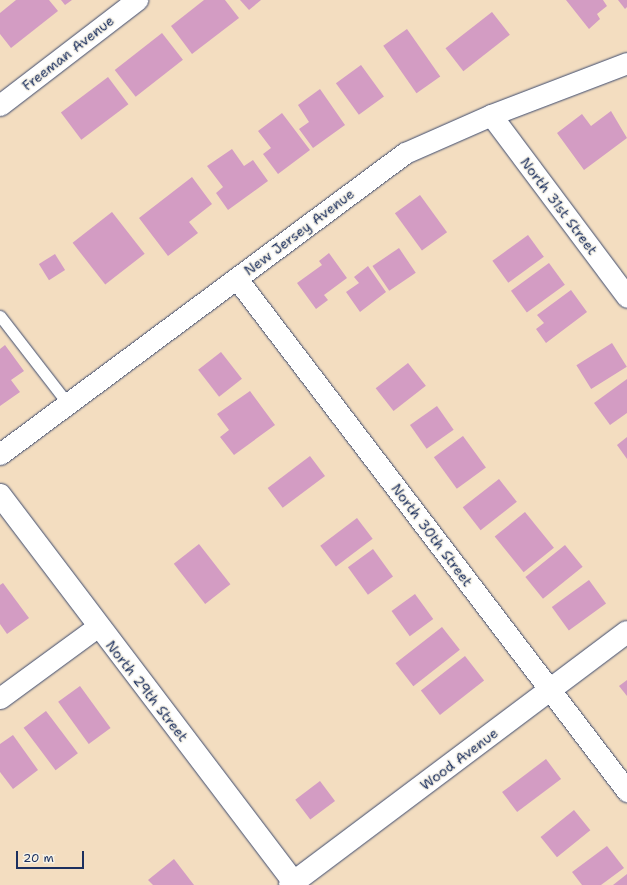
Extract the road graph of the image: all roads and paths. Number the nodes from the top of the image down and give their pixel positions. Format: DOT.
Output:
graph roads {
  1 [pos="137,0"];
  2 [pos="627,63"];
  3 [pos="0,105"];
  4 [pos="490,115"];
  5 [pos="237,279"];
  6 [pos="627,297"];
  7 [pos="0,316"];
  8 [pos="68,404"];
  9 [pos="0,454"];
  10 [pos="0,495"];
  11 [pos="98,627"];
  12 [pos="627,632"];
  13 [pos="551,690"];
  14 [pos="0,698"];
  15 [pos="627,791"];
  16 [pos="293,884"];
  1 -- 3 [label="street, Freeman Avenue"];
  2 -- 4 [label="street, New Jersey Avenue"];
  4 -- 5 [label="street, New Jersey Avenue"];
  4 -- 6 [label="street, North 31st Street"];
  5 -- 8 [label="street, New Jersey Avenue"];
  5 -- 13 [label="street, North 30th Street"];
  7 -- 8 [label="lane"];
  8 -- 9 [label="street, New Jersey Avenue"];
  10 -- 11 [label="street, North 29th Street"];
  11 -- 14 [label="street"];
  11 -- 16 [label="street, North 29th Street"];
  12 -- 13 [label="street, Wood Avenue"];
  13 -- 15 [label="street, North 30th Street"];
  13 -- 16 [label="street, Wood Avenue"];
}
